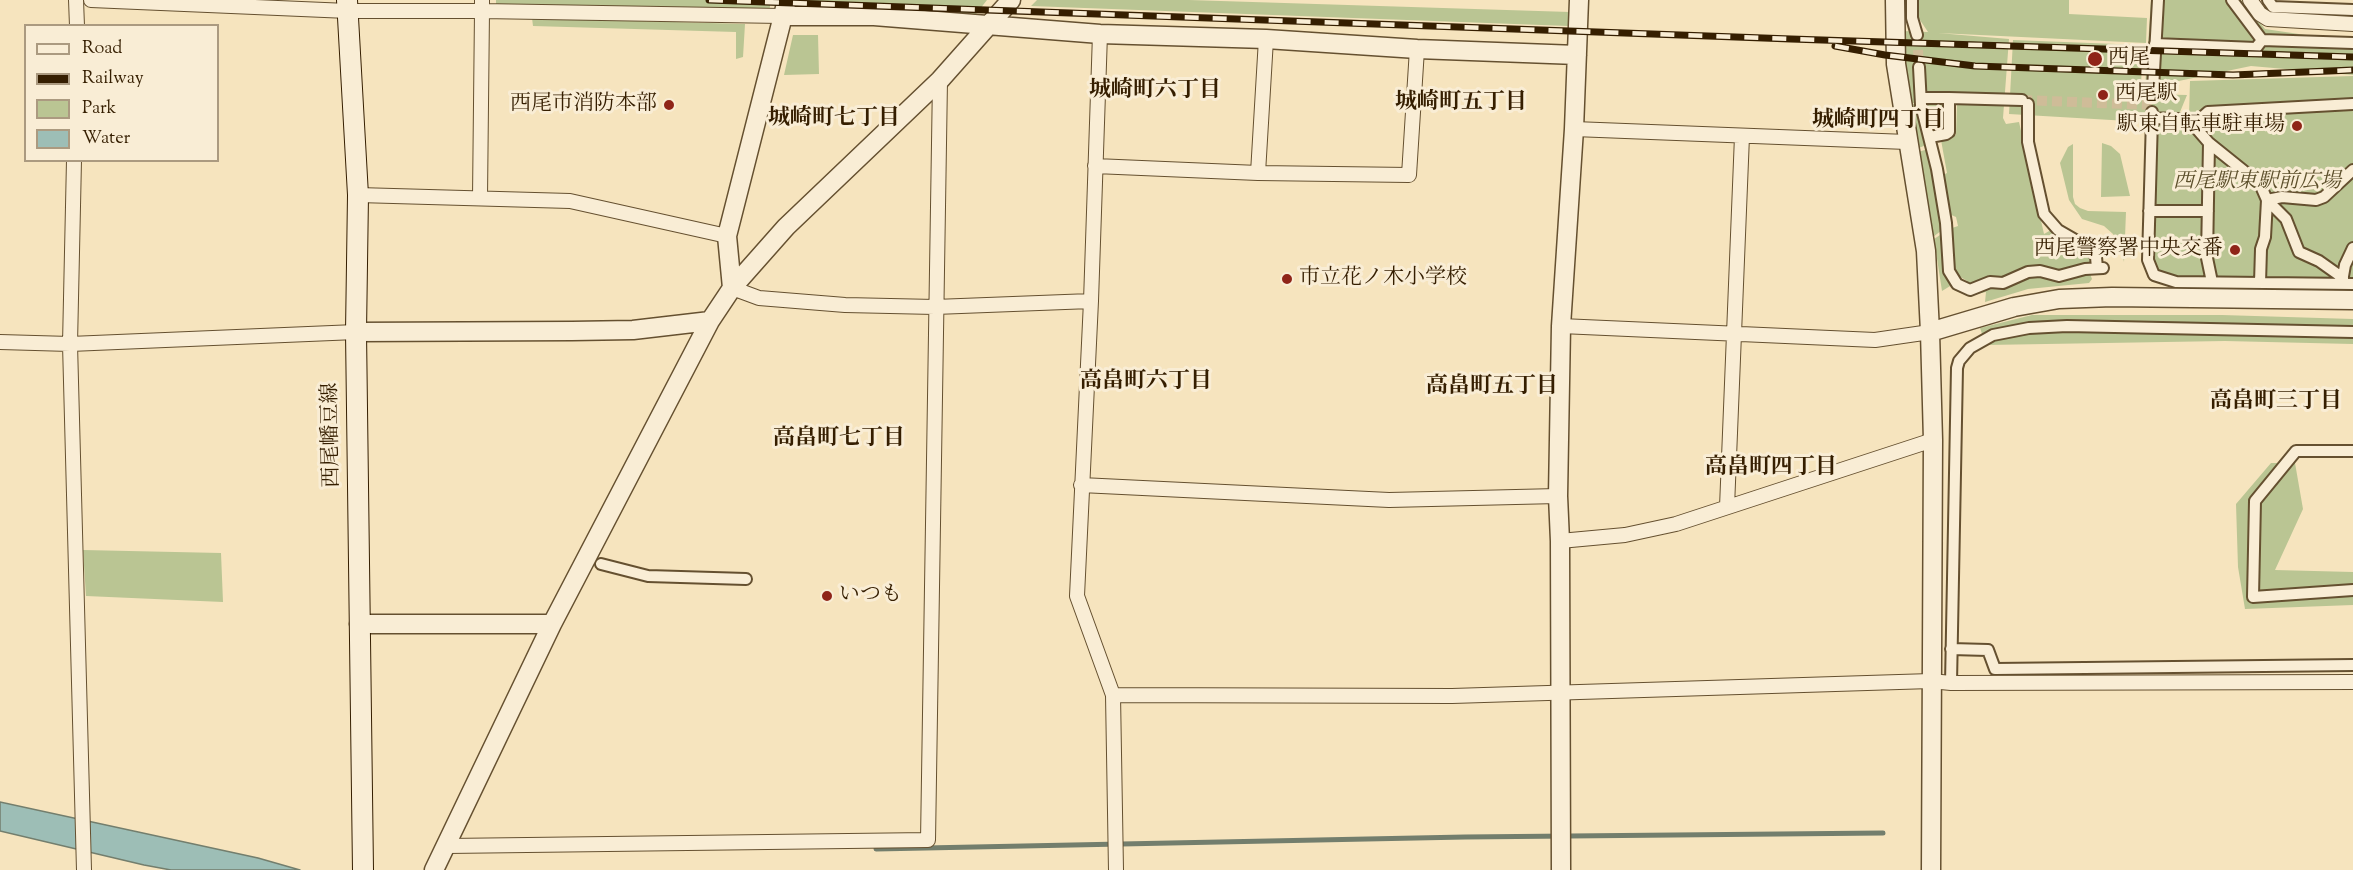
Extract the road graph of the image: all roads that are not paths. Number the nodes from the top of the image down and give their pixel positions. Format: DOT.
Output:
graph roads {
  1 [pos="76,0"];
  2 [pos="91,0"];
  3 [pos="1011,0"];
  4 [pos="1579,0"];
  5 [pos="1895,0"];
  6 [pos="1912,0"];
  7 [pos="2158,0"];
  8 [pos="2232,0"];
  9 [pos="2250,0"];
  10 [pos="2268,0"];
  11 [pos="348,5"];
  12 [pos="482,6"];
  13 [pos="784,8"];
  14 [pos="2353,10"];
  15 [pos="77,24"];
  16 [pos="2353,24"];
  17 [pos="987,25"];
  18 [pos="1100,34"];
  19 [pos="1917,35"];
  20 [pos="1266,39"];
  21 [pos="2262,40"];
  22 [pos="2353,43"];
  23 [pos="2156,44"];
  24 [pos="1417,49"];
  25 [pos="1577,55"];
  26 [pos="1919,67"];
  27 [pos="940,80"];
  28 [pos="2153,89"];
  29 [pos="1920,98"];
  30 [pos="1949,98"];
  31 [pos="2353,104"];
  32 [pos="2196,128"];
  33 [pos="1574,129"];
  34 [pos="1742,136"];
  35 [pos="1930,137"];
  36 [pos="1907,142"];
  37 [pos="2209,143"];
  38 [pos="74,162"];
  39 [pos="1095,166"];
  40 [pos="2353,170"];
  41 [pos="1258,173"];
  42 [pos="358,195"];
  43 [pos="480,197"];
  44 [pos="2267,200"];
  45 [pos="2149,211"];
  46 [pos="2208,211"];
  47 [pos="727,236"];
  48 [pos="2353,248"];
  49 [pos="2212,282"];
  50 [pos="2346,282"];
  51 [pos="2260,283"];
  52 [pos="732,288"];
  53 [pos="2353,300"];
  54 [pos="1091,301"];
  55 [pos="935,307"];
  56 [pos="710,321"];
  57 [pos="1561,326"];
  58 [pos="356,332"];
  59 [pos="1930,332"];
  60 [pos="2353,332"];
  61 [pos="1735,335"];
  62 [pos="0,342"];
  63 [pos="70,344"];
  64 [pos="1933,440"];
  65 [pos="2353,451"];
  66 [pos="1081,485"];
  67 [pos="1558,496"];
  68 [pos="1727,507"];
  69 [pos="1560,541"];
  70 [pos="602,564"];
  71 [pos="746,579"];
  72 [pos="2353,590"];
  73 [pos="359,624"];
  74 [pos="552,624"];
  75 [pos="1951,649"];
  76 [pos="2353,665"];
  77 [pos="1931,681"];
  78 [pos="2353,682"];
  79 [pos="1951,683"];
  80 [pos="1560,692"];
  81 [pos="1113,695"];
  82 [pos="447,846"];
  83 [pos="84,870"];
  84 [pos="363,870"];
  85 [pos="434,870"];
  86 [pos="1116,870"];
  87 [pos="1562,870"];
  88 [pos="1931,870"];
  1 -- 15 [label="street"];
  2 -- 11 [label="street"];
  3 -- 17 [label="street"];
  4 -- 25 [label="street"];
  5 -- 36 [label="street"];
  6 -- 19 [label="street"];
  7 -- 23 [label="street"];
  8 -- 21 [label="street"];
  9 -- 16 [label="street"];
  10 -- 14 [label="street"];
  11 -- 12 [label="street"];
  11 -- 42 [label="main road, 西尾幡豆線"];
  12 -- 13 [label="street"];
  12 -- 43 [label="street"];
  13 -- 17 [label="street"];
  13 -- 47 [label="street"];
  17 -- 18 [label="street"];
  17 -- 27 [label="street"];
  18 -- 20 [label="street"];
  18 -- 39 [label="street"];
  20 -- 24 [label="street"];
  20 -- 41 [label="street"];
  21 -- 22 [label="street"];
  21 -- 23 [label="street"];
  23 -- 28 [label="street"];
  24 -- 25 [label="street"];
  24 -- 41 [label="street"];
  25 -- 33 [label="street"];
  26 -- 29 [label="street"];
  27 -- 52 [label="street"];
  27 -- 55 [label="street"];
  29 -- 30 [label="street"];
  29 -- 35 [label="street"];
  30 -- 35 [label="street"];
  30 -- 35 [label="street"];
  31 -- 32 [label="street"];
  32 -- 37 [label="street"];
  32 -- 45 [label="street"];
  33 -- 34 [label="street"];
  33 -- 57 [label="street"];
  34 -- 36 [label="street"];
  34 -- 61 [label="street"];
  36 -- 59 [label="street"];
  37 -- 44 [label="street"];
  37 -- 46 [label="street"];
  38 -- 63 [label="street"];
  39 -- 41 [label="street"];
  39 -- 54 [label="street"];
  40 -- 44 [label="street"];
  42 -- 43 [label="street"];
  42 -- 58 [label="main road, 西尾幡豆線"];
  43 -- 47 [label="street"];
  44 -- 50 [label="street"];
  44 -- 51 [label="street"];
  45 -- 46 [label="street"];
  45 -- 49 [label="street"];
  46 -- 49 [label="street"];
  47 -- 52 [label="street"];
  48 -- 50 [label="street"];
  49 -- 51 [label="street"];
  50 -- 51 [label="street"];
  52 -- 55 [label="street"];
  52 -- 56 [label="street"];
  53 -- 59 [label="street"];
  54 -- 55 [label="street"];
  54 -- 66 [label="street"];
  55 -- 82 [label="street"];
  56 -- 58 [label="street"];
  56 -- 74 [label="street"];
  57 -- 61 [label="street"];
  57 -- 67 [label="street"];
  58 -- 63 [label="street"];
  58 -- 73 [label="main road, 西尾幡豆線"];
  59 -- 61 [label="street"];
  59 -- 64 [label="street"];
  60 -- 75 [label="street"];
  61 -- 68 [label="street"];
  62 -- 63 [label="street"];
  63 -- 83 [label="street"];
  64 -- 68 [label="street"];
  64 -- 77 [label="street"];
  65 -- 72 [label="street"];
  66 -- 67 [label="street"];
  66 -- 81 [label="street"];
  67 -- 69 [label="street"];
  68 -- 69 [label="street"];
  69 -- 80 [label="street"];
  70 -- 71 [label="street"];
  73 -- 74 [label="street"];
  73 -- 84 [label="main road, 西尾幡豆線"];
  74 -- 82 [label="street"];
  75 -- 76 [label="street"];
  75 -- 79 [label="street"];
  77 -- 79 [label="street"];
  77 -- 80 [label="street"];
  77 -- 88 [label="street"];
  78 -- 79 [label="street"];
  80 -- 81 [label="street"];
  80 -- 87 [label="street"];
  81 -- 86 [label="street"];
  82 -- 85 [label="street"];
}
